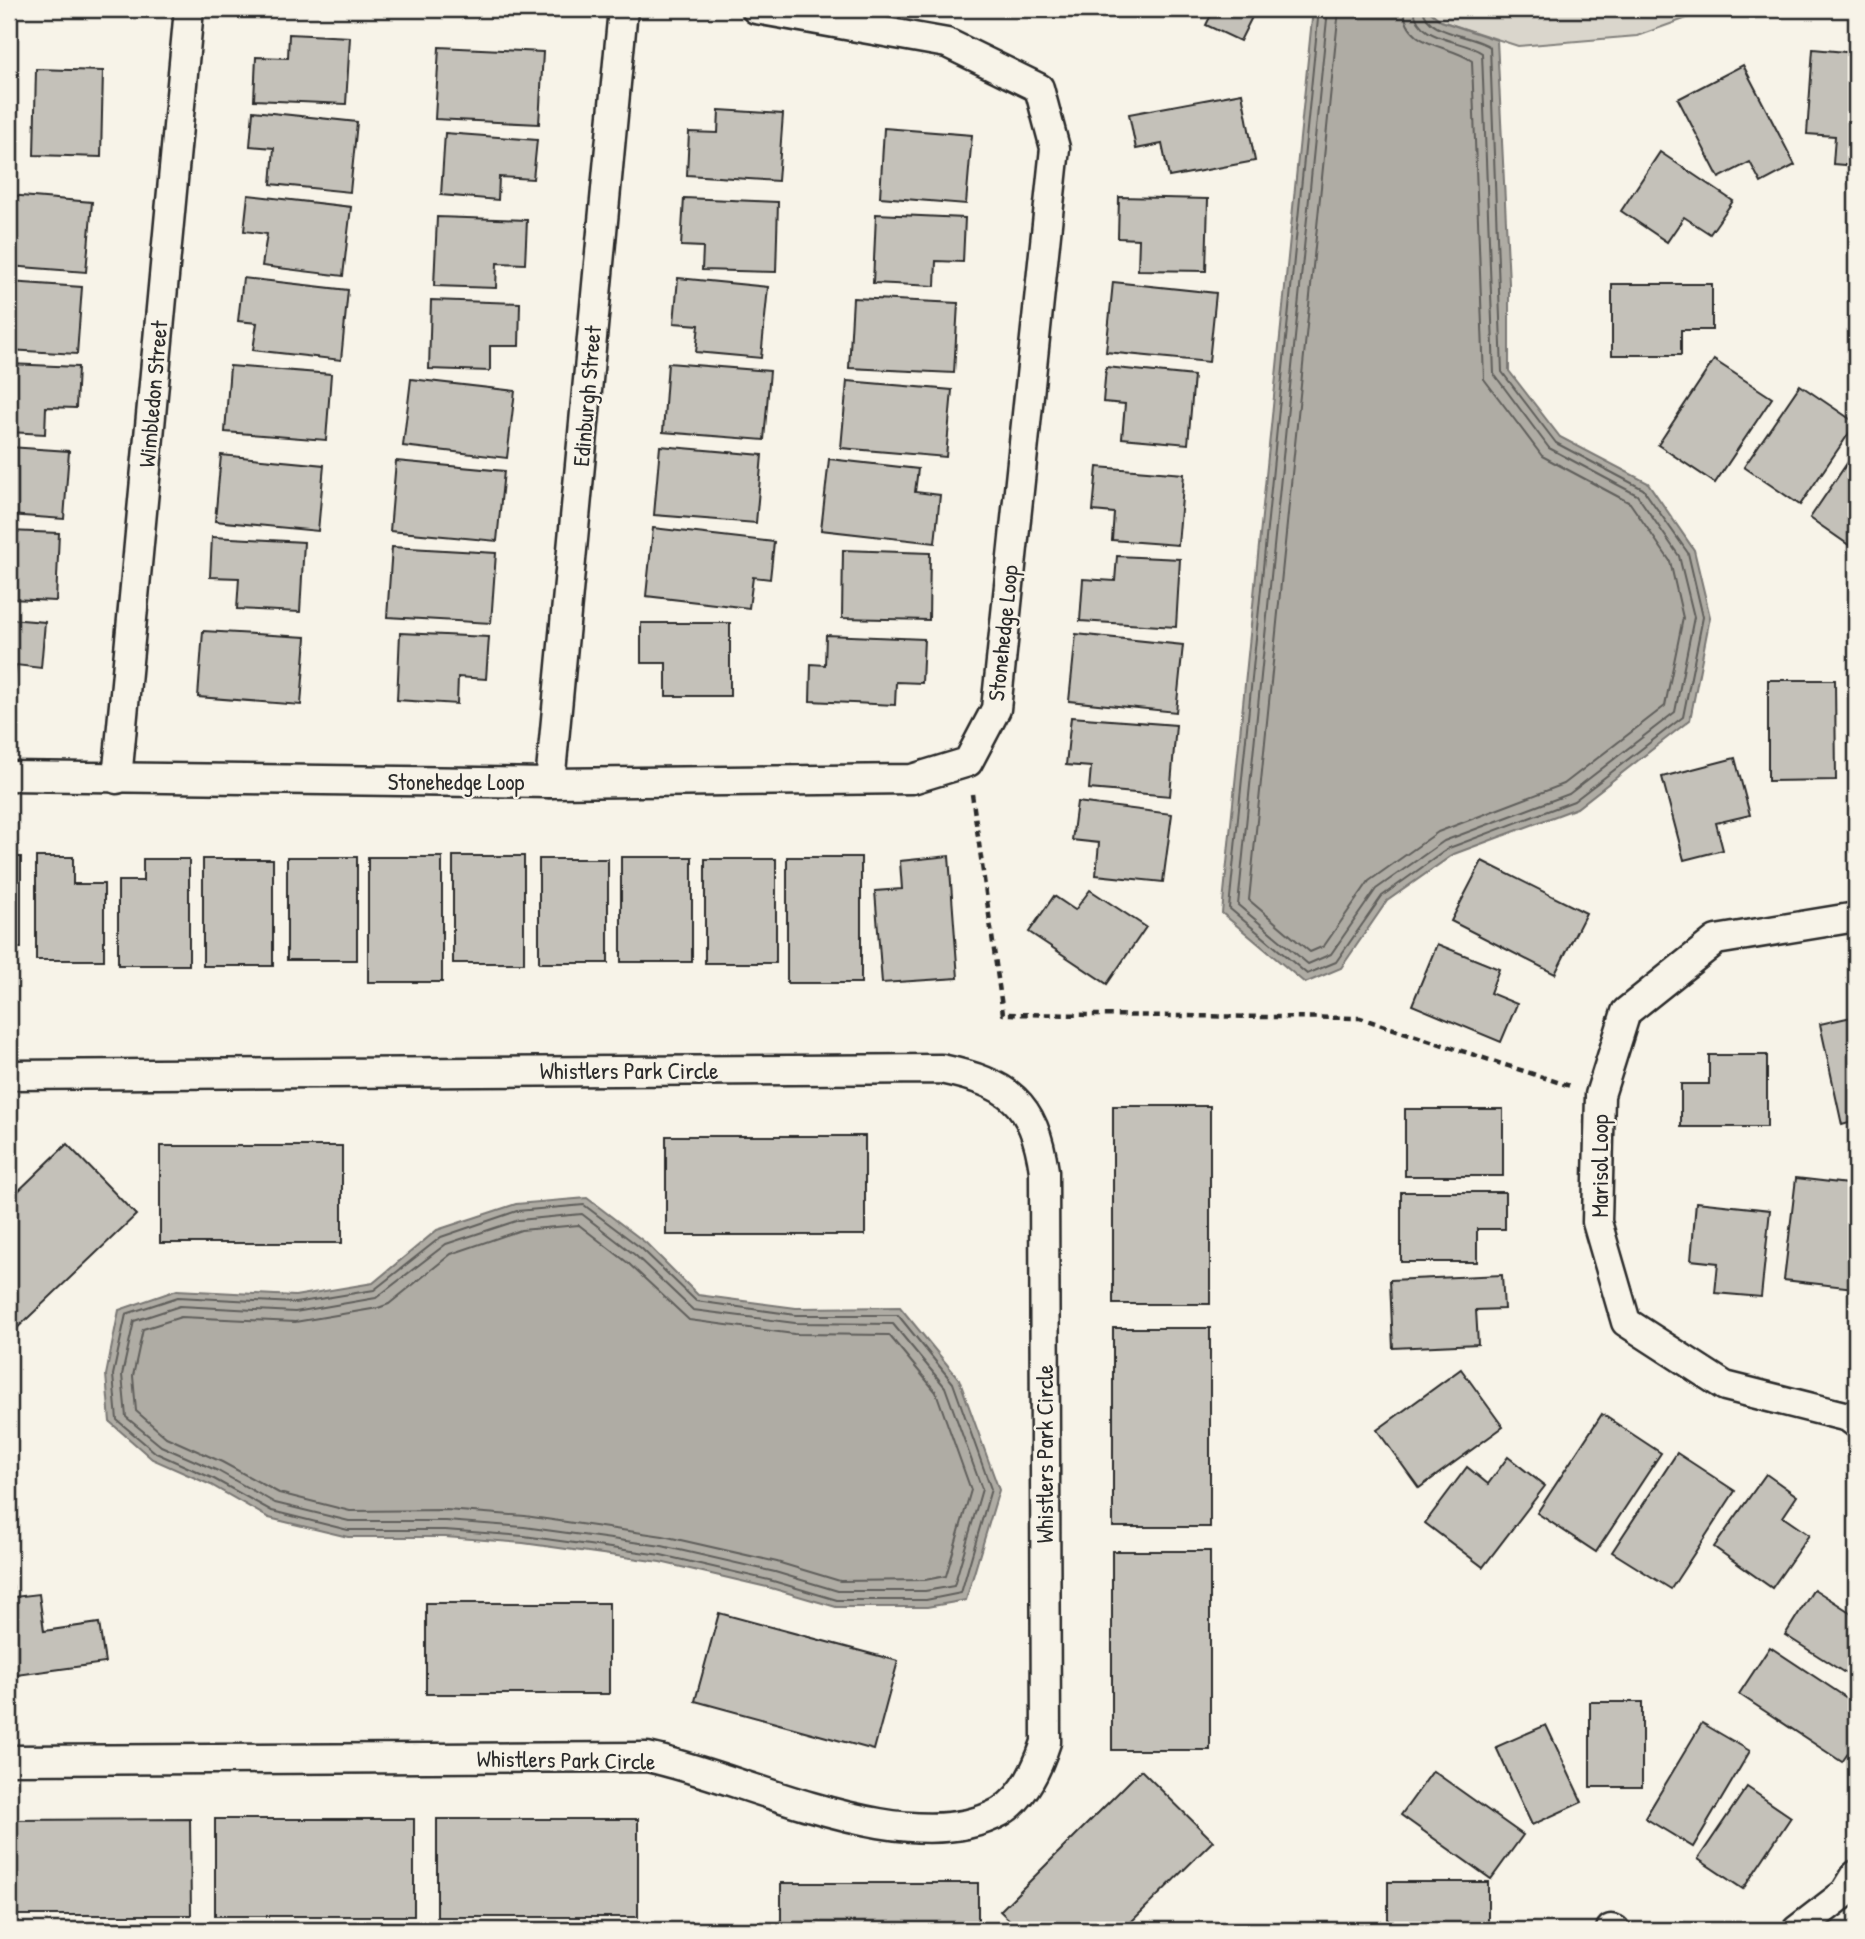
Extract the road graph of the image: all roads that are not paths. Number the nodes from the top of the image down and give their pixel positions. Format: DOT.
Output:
graph roads {
  1 [pos="189,9"];
  2 [pos="623,9"];
  3 [pos="756,9"];
  4 [pos="9,776"];
  5 [pos="117,779"];
  6 [pos="550,783"];
  7 [pos="1856,917"];
  8 [pos="9,1075"];
  9 [pos="1856,1423"];
  10 [pos="9,1760"];
  11 [pos="1856,1875"];
  12 [pos="1797,1930"];
  1 -- 5 [label="street, Wimbledon Street"];
  2 -- 6 [label="street, Edinburgh Street"];
  3 -- 6 [label="street, Stonehedge Loop"];
  4 -- 5 [label="street, Stonehedge Loop"];
  5 -- 6 [label="street, Stonehedge Loop"];
  7 -- 9 [label="street, Marisol Loop"];
  8 -- 10 [label="street, Whistlers Park Circle"];
  11 -- 12 [label="street"];
}
